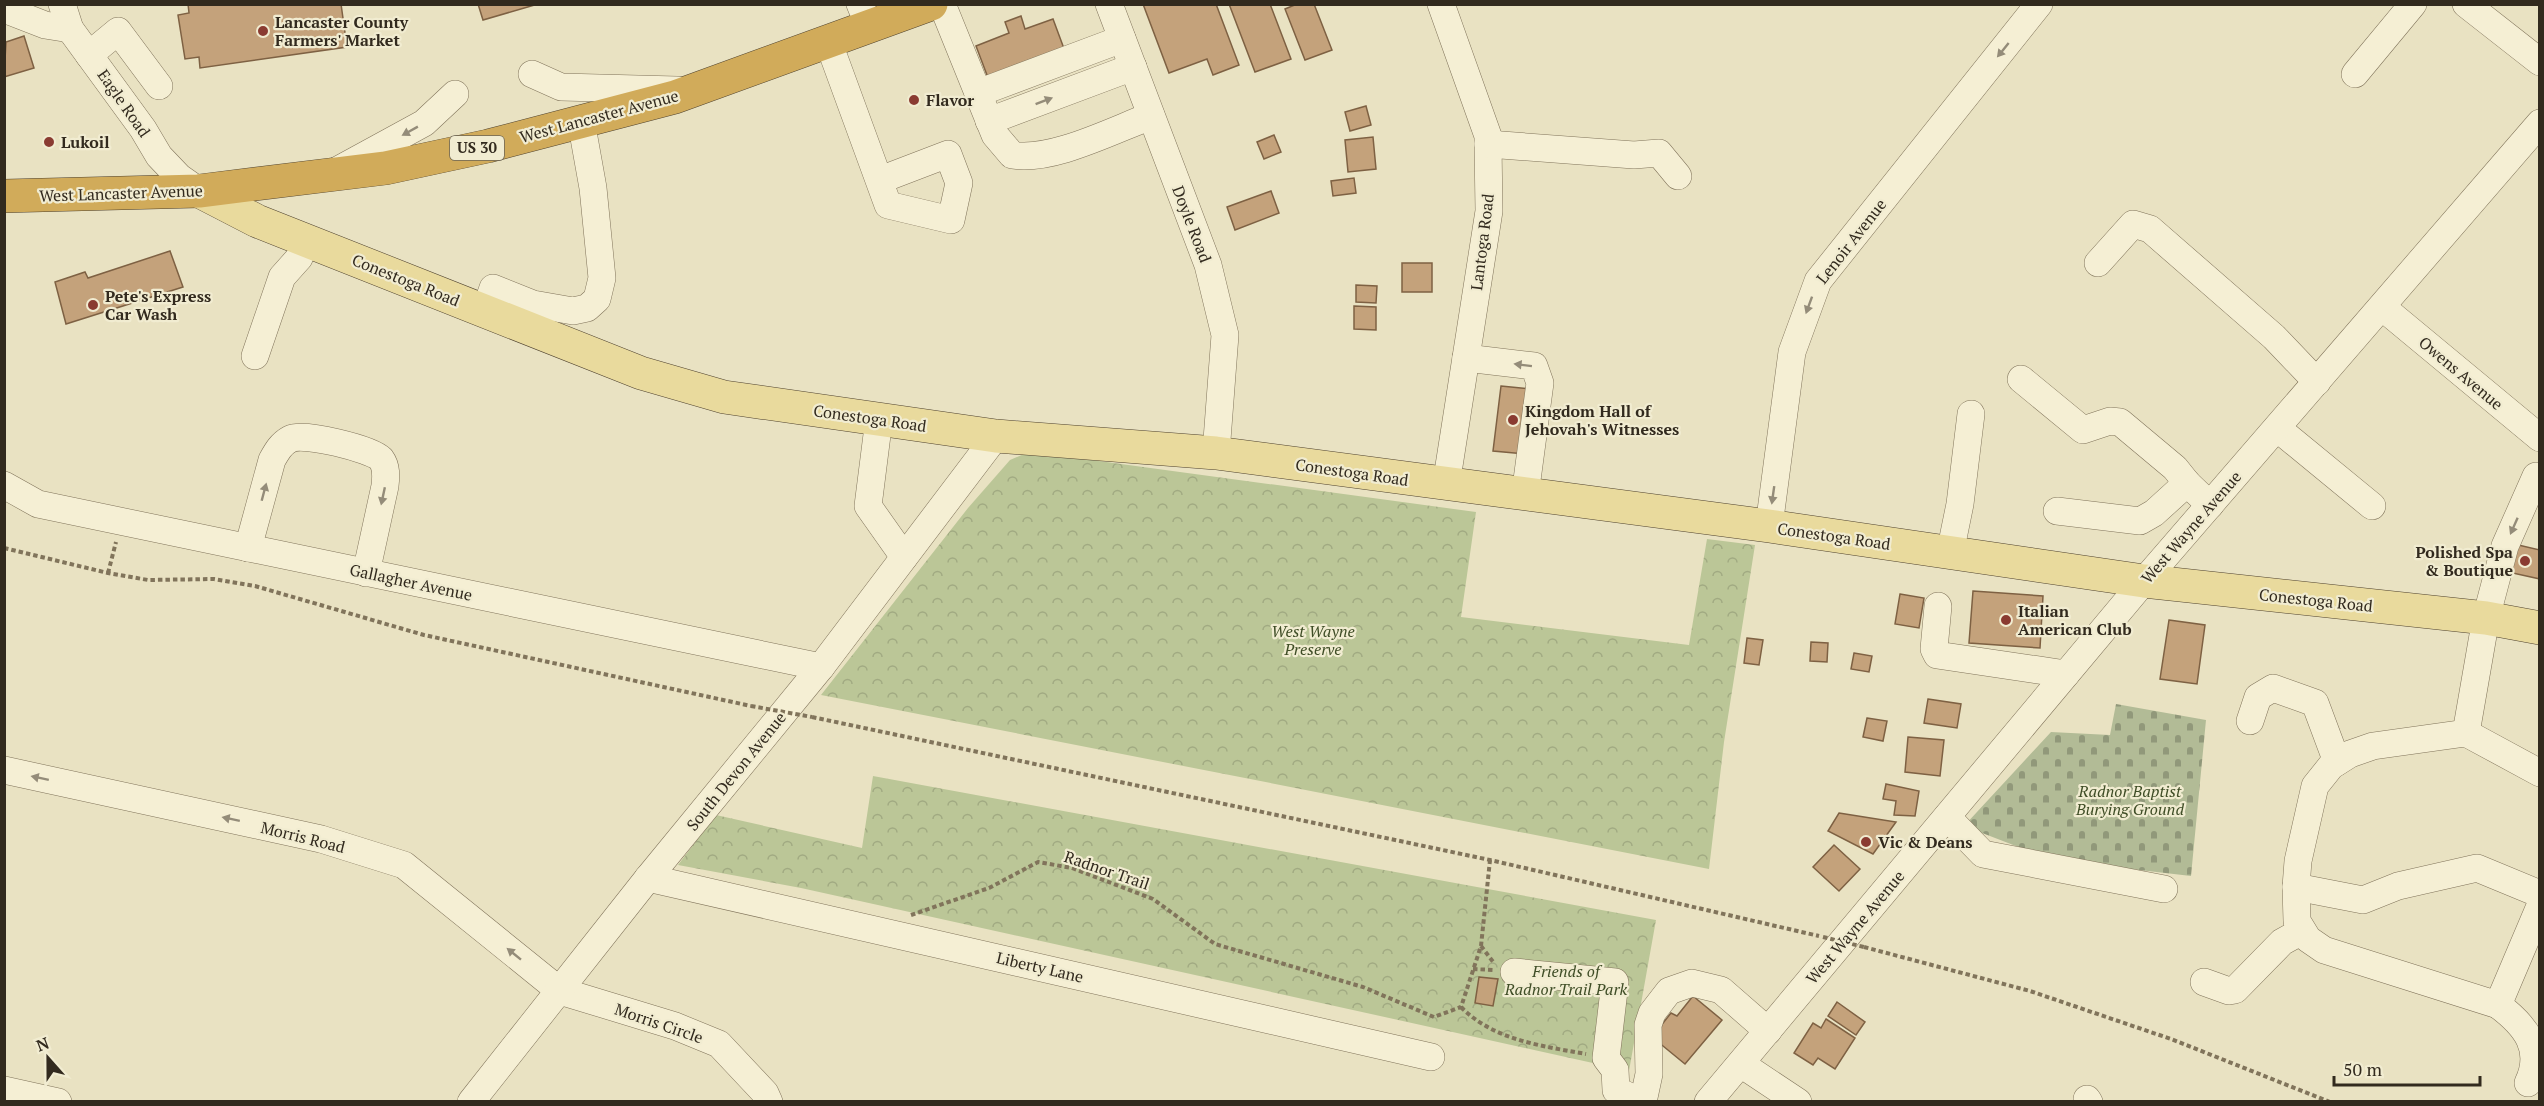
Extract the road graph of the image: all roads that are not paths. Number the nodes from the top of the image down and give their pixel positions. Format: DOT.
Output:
graph roads {
  1 [pos="931,4"];
  2 [pos="942,4"];
  3 [pos="1109,4"];
  4 [pos="1441,4"];
  5 [pos="2039,4"];
  6 [pos="2414,4"];
  7 [pos="2466,4"];
  8 [pos="4,9"];
  9 [pos="864,15"];
  10 [pos="66,17"];
  11 [pos="1122,39"];
  12 [pos="828,41"];
  13 [pos="90,55"];
  14 [pos="2540,62"];
  15 [pos="1133,67"];
  16 [pos="532,74"];
  17 [pos="2355,74"];
  18 [pos="159,86"];
  19 [pos="693,90"];
  20 [pos="978,93"];
  21 [pos="455,94"];
  22 [pos="1151,116"];
  23 [pos="989,121"];
  24 [pos="581,122"];
  25 [pos="2540,123"];
  26 [pos="1488,144"];
  27 [pos="328,175"];
  28 [pos="1678,176"];
  29 [pos="879,180"];
  30 [pos="199,191"];
  31 [pos="4,196"];
  32 [pos="307,241"];
  33 [pos="2098,263"];
  34 [pos="2382,307"];
  35 [pos="528,315"];
  36 [pos="255,356"];
  37 [pos="1466,358"];
  38 [pos="2021,379"];
  39 [pos="2317,382"];
  40 [pos="1971,414"];
  41 [pos="879,419"];
  42 [pos="2277,428"];
  43 [pos="996,436"];
  44 [pos="2540,438"];
  45 [pos="1216,453"];
  46 [pos="2540,478"];
  47 [pos="2187,483"];
  48 [pos="1446,485"];
  49 [pos="4,486"];
  50 [pos="1525,495"];
  51 [pos="2210,505"];
  52 [pos="2372,506"];
  53 [pos="2057,511"];
  54 [pos="1768,526"];
  55 [pos="248,548"];
  56 [pos="1950,553"];
  57 [pos="904,557"];
  58 [pos="366,573"];
  59 [pos="2144,581"];
  60 [pos="1938,606"];
  61 [pos="2486,618"];
  62 [pos="2540,628"];
  63 [pos="821,668"];
  64 [pos="2066,675"];
  65 [pos="2250,721"];
  66 [pos="2466,733"];
  67 [pos="2337,762"];
  68 [pos="4,770"];
  69 [pos="2540,773"];
  70 [pos="1947,817"];
  71 [pos="648,878"];
  72 [pos="2296,887"];
  73 [pos="2164,889"];
  74 [pos="2540,894"];
  75 [pos="2540,906"];
  76 [pos="2302,931"];
  77 [pos="1514,972"];
  78 [pos="2204,982"];
  79 [pos="560,990"];
  80 [pos="2498,1005"];
  81 [pos="1768,1031"];
  82 [pos="1431,1057"];
  83 [pos="1740,1064"];
  84 [pos="2528,1083"];
  85 [pos="4,1090"];
  86 [pos="58,1101"];
  87 [pos="471,1101"];
  88 [pos="769,1101"];
  89 [pos="1642,1101"];
  90 [pos="1708,1101"];
  91 [pos="1798,1101"];
  1 -- 9 [label="highway, West Lancaster Avenue / US 30"];
  2 -- 20 [label="street"];
  3 -- 11 [label="street, Doyle Road"];
  4 -- 26 [label="street, Lantoga Road"];
  5 -- 54 [label="street, Lenoir Avenue, one-way"];
  6 -- 17 [label="street"];
  7 -- 14 [label="street"];
  8 -- 10 [label="street"];
  9 -- 12 [label="highway, West Lancaster Avenue / US 30"];
  10 -- 13 [label="street, Eagle Road"];
  11 -- 15 [label="street, Doyle Road"];
  11 -- 20 [label="street"];
  12 -- 19 [label="highway, West Lancaster Avenue / US 30"];
  12 -- 29 [label="street"];
  13 -- 18 [label="street"];
  13 -- 30 [label="street, Eagle Road"];
  15 -- 22 [label="street, Doyle Road"];
  23 -- 15 [label="street, one-way"];
  16 -- 19 [label="street"];
  19 -- 24 [label="highway, West Lancaster Avenue / US 30"];
  20 -- 23 [label="street"];
  21 -- 27 [label="street, one-way"];
  22 -- 23 [label="street"];
  22 -- 45 [label="street, Doyle Road"];
  24 -- 27 [label="highway, West Lancaster Avenue / US 30"];
  24 -- 35 [label="street"];
  25 -- 34 [label="street, West Wayne Avenue"];
  26 -- 28 [label="street"];
  26 -- 37 [label="street, Lantoga Road"];
  27 -- 30 [label="highway, West Lancaster Avenue / US 30"];
  30 -- 31 [label="highway, West Lancaster Avenue / US 30"];
  30 -- 32 [label="main road, Conestoga Road"];
  32 -- 35 [label="main road, Conestoga Road"];
  32 -- 36 [label="street"];
  33 -- 39 [label="street"];
  34 -- 39 [label="street, West Wayne Avenue"];
  34 -- 44 [label="street, Owens Avenue"];
  35 -- 41 [label="main road, Conestoga Road"];
  37 -- 48 [label="street, Lantoga Road"];
  50 -- 37 [label="street, one-way"];
  38 -- 47 [label="street"];
  39 -- 42 [label="street, West Wayne Avenue"];
  40 -- 56 [label="street"];
  41 -- 43 [label="main road, Conestoga Road"];
  41 -- 57 [label="street"];
  42 -- 51 [label="street, West Wayne Avenue"];
  42 -- 52 [label="street"];
  43 -- 45 [label="main road, Conestoga Road"];
  43 -- 57 [label="street, South Devon Avenue"];
  45 -- 48 [label="main road, Conestoga Road"];
  46 -- 61 [label="street, one-way"];
  47 -- 51 [label="street"];
  47 -- 53 [label="street"];
  48 -- 50 [label="main road, Conestoga Road"];
  49 -- 55 [label="street, Gallagher Avenue"];
  50 -- 54 [label="main road, Conestoga Road"];
  51 -- 59 [label="street, West Wayne Avenue"];
  54 -- 56 [label="main road, Conestoga Road"];
  55 -- 58 [label="street, Gallagher Avenue"];
  55 -- 58 [label="street, one-way"];
  56 -- 59 [label="main road, Conestoga Road"];
  57 -- 63 [label="street, South Devon Avenue"];
  58 -- 63 [label="street, Gallagher Avenue"];
  59 -- 61 [label="main road, Conestoga Road"];
  59 -- 64 [label="street, West Wayne Avenue"];
  60 -- 64 [label="street"];
  61 -- 62 [label="main road, Conestoga Road"];
  61 -- 66 [label="street"];
  63 -- 71 [label="street, South Devon Avenue"];
  64 -- 70 [label="street, West Wayne Avenue"];
  65 -- 67 [label="street"];
  66 -- 67 [label="street"];
  66 -- 69 [label="street"];
  67 -- 72 [label="street"];
  79 -- 68 [label="street, Morris Road, one-way"];
  70 -- 73 [label="street"];
  70 -- 81 [label="street, West Wayne Avenue"];
  71 -- 79 [label="street, South Devon Avenue"];
  71 -- 82 [label="street, Liberty Lane"];
  72 -- 74 [label="street"];
  72 -- 76 [label="street"];
  75 -- 80 [label="street"];
  76 -- 78 [label="street"];
  76 -- 80 [label="street"];
  77 -- 89 [label="street"];
  79 -- 87 [label="street, South Devon Avenue"];
  79 -- 88 [label="street, Morris Circle"];
  80 -- 84 [label="street"];
  81 -- 83 [label="street, West Wayne Avenue"];
  81 -- 89 [label="street"];
  83 -- 90 [label="street, West Wayne Avenue"];
  83 -- 91 [label="street"];
  85 -- 86 [label="street"];
}
